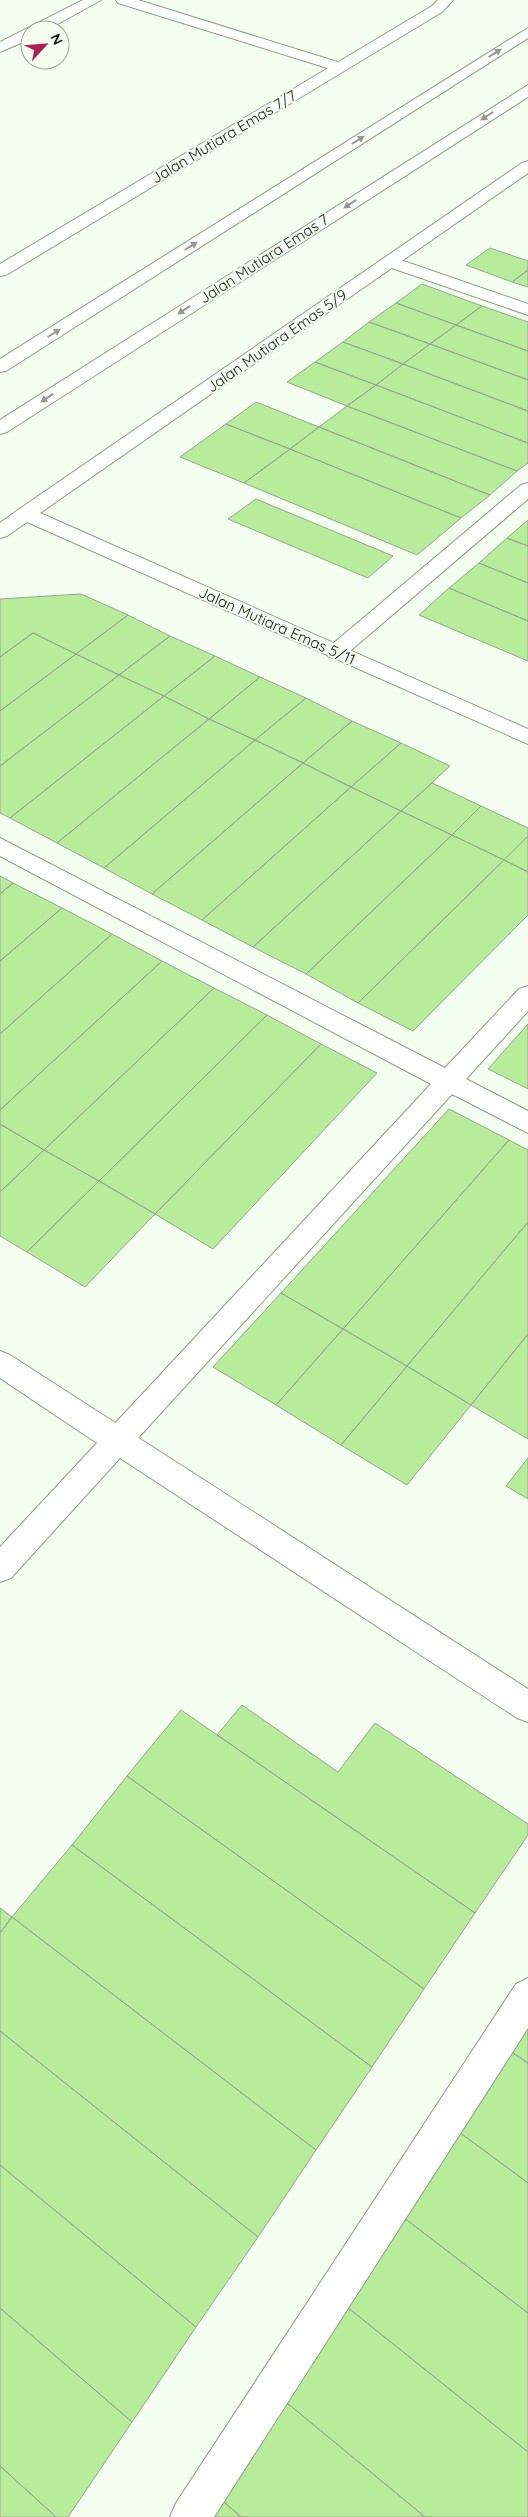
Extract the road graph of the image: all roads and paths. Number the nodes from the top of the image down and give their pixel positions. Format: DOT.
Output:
graph roads {
  1 [pos="94,0"];
  2 [pos="123,0"];
  3 [pos="446,0"];
  4 [pos="55,20"];
  5 [pos="528,32"];
  6 [pos="20,38"];
  7 [pos="0,48"];
  8 [pos="339,67"];
  9 [pos="528,90"];
  10 [pos="528,166"];
  11 [pos="392,262"];
  12 [pos="0,271"];
  13 [pos="528,310"];
  14 [pos="4,362"];
  15 [pos="0,428"];
  16 [pos="528,489"];
  17 [pos="25,514"];
  18 [pos="0,532"];
  19 [pos="336,652"];
  20 [pos="528,737"];
  21 [pos="0,846"];
  22 [pos="528,995"];
  23 [pos="449,1081"];
  24 [pos="528,1123"];
  25 [pos="0,1363"];
  26 [pos="117,1441"];
  27 [pos="0,1568"];
  28 [pos="528,1707"];
  29 [pos="528,1996"];
  30 [pos="190,2517"];
  1 -- 4 [label="street"];
  2 -- 8 [label="street"];
  3 -- 8 [label="street, Jalan Mutiara Emas 7/7"];
  14 -- 5 [label="street, one-way"];
  6 -- 7 [label="street"];
  8 -- 12 [label="street, Jalan Mutiara Emas 7/7"];
  9 -- 15 [label="street, Jalan Mutiara Emas 7, one-way"];
  10 -- 11 [label="street, Jalan Mutiara Emas 5/9"];
  11 -- 13 [label="street"];
  11 -- 17 [label="street, Jalan Mutiara Emas 5/9"];
  16 -- 19 [label="street"];
  17 -- 18 [label="street, Jalan Mutiara Emas 5/9"];
  17 -- 19 [label="street, Jalan Mutiara Emas 5/11"];
  19 -- 20 [label="street, Jalan Mutiara Emas 5/11"];
  21 -- 23 [label="street"];
  22 -- 23 [label="street"];
  23 -- 24 [label="street"];
  23 -- 26 [label="street"];
  25 -- 26 [label="street"];
  26 -- 27 [label="street"];
  26 -- 28 [label="street"];
  29 -- 30 [label="street"];
}
